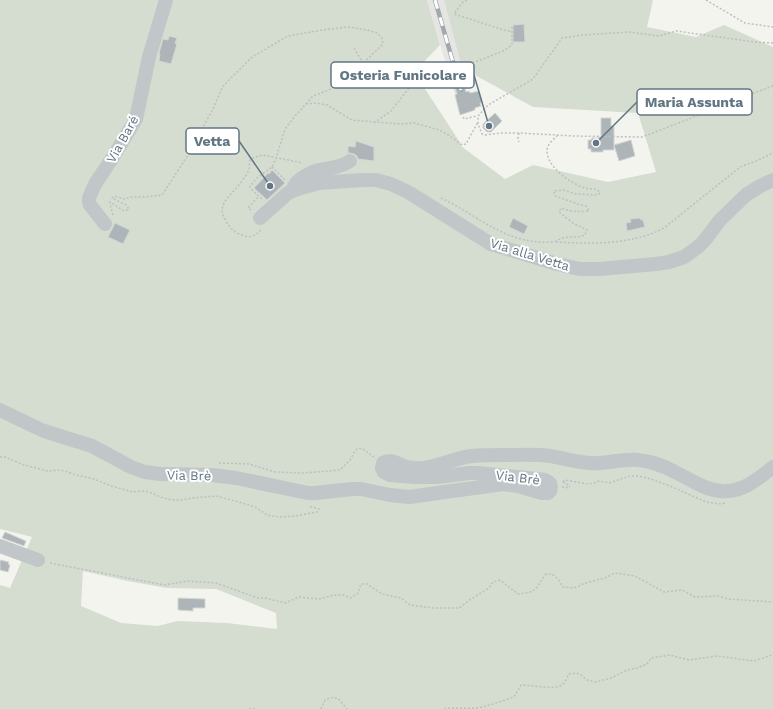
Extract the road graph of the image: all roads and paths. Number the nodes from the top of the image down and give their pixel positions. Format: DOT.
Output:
graph roads {
  1 [pos="166,0"];
  2 [pos="466,0"];
  3 [pos="706,0"];
  4 [pos="512,25"];
  5 [pos="773,27"];
  6 [pos="512,31"];
  7 [pos="773,43"];
  8 [pos="354,48"];
  9 [pos="363,63"];
  10 [pos="773,86"];
  11 [pos="306,105"];
  12 [pos="478,116"];
  13 [pos="463,117"];
  14 [pos="374,122"];
  15 [pos="478,122"];
  16 [pos="518,133"];
  17 [pos="558,135"];
  18 [pos="519,142"];
  19 [pos="773,153"];
  20 [pos="350,161"];
  21 [pos="272,167"];
  22 [pos="773,180"];
  23 [pos="290,187"];
  24 [pos="250,188"];
  25 [pos="259,196"];
  26 [pos="438,196"];
  27 [pos="250,206"];
  28 [pos="260,218"];
  29 [pos="109,219"];
  30 [pos="554,242"];
  31 [pos="0,410"];
  32 [pos="0,458"];
  33 [pos="387,461"];
  34 [pos="214,463"];
  35 [pos="773,467"];
  36 [pos="570,486"];
  37 [pos="729,502"];
  38 [pos="305,505"];
  39 [pos="1,547"];
  40 [pos="38,560"];
  41 [pos="773,602"];
  42 [pos="773,655"];
  43 [pos="249,709"];
  44 [pos="255,709"];
  45 [pos="321,709"];
  46 [pos="347,709"];
  47 [pos="444,709"];
  1 -- 29 [label="street, Via Baré"];
  2 -- 6 [label="path"];
  3 -- 5 [label="path"];
  4 -- 6 [label="path"];
  6 -- 14 [label="path"];
  7 -- 12 [label="path"];
  8 -- 9 [label="path"];
  9 -- 11 [label="path"];
  9 -- 29 [label="path"];
  10 -- 17 [label="path"];
  11 -- 14 [label="path"];
  11 -- 21 [label="path"];
  12 -- 13 [label="path"];
  12 -- 15 [label="path"];
  14 -- 15 [label="path"];
  15 -- 16 [label="path"];
  16 -- 17 [label="path"];
  16 -- 18 [label="path"];
  17 -- 30 [label="path"];
  19 -- 30 [label="path"];
  20 -- 23 [label="street"];
  21 -- 23 [label="path"];
  21 -- 24 [label="path"];
  22 -- 23 [label="street, Via alla Vetta"];
  23 -- 28 [label="street, Via alla Vetta"];
  25 -- 27 [label="path"];
  26 -- 30 [label="path"];
  31 -- 33 [label="street, Via Brè"];
  32 -- 38 [label="path"];
  33 -- 34 [label="path"];
  33 -- 35 [label="street, Via Brè"];
  36 -- 37 [label="path"];
  39 -- 40 [label="street"];
  40 -- 41 [label="path"];
  42 -- 47 [label="path"];
  43 -- 44 [label="path"];
  45 -- 46 [label="path"];
}
